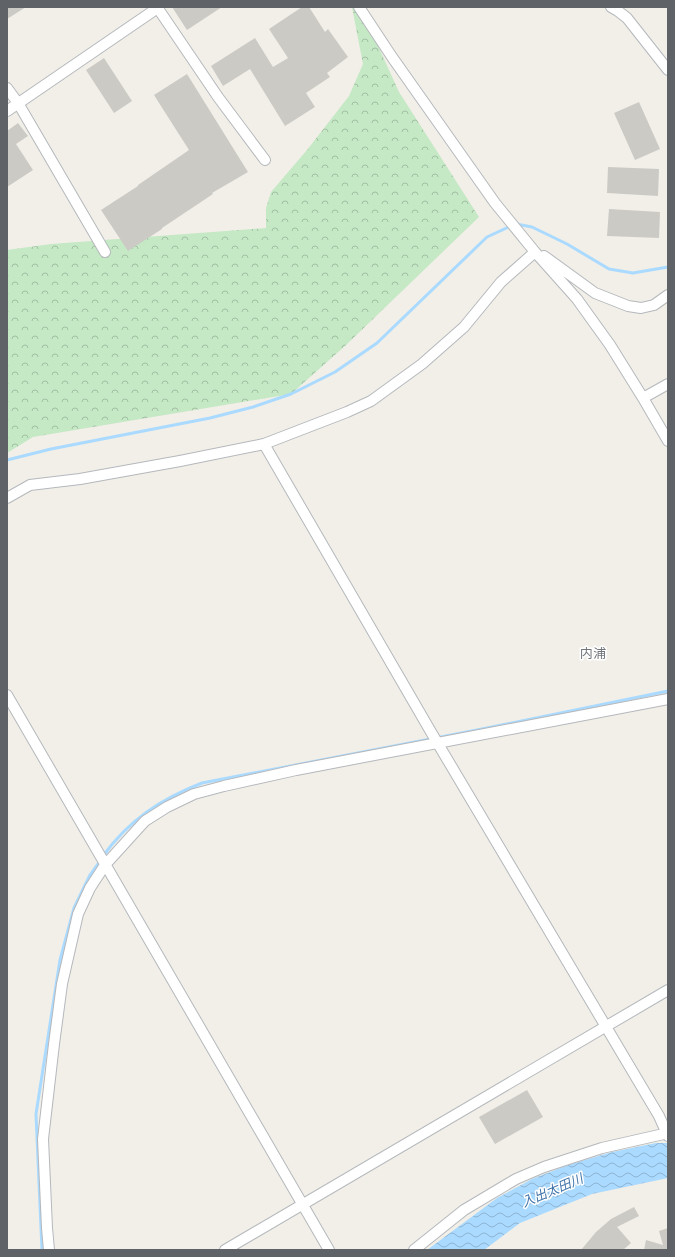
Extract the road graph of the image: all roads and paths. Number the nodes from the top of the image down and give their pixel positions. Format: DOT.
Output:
graph roads {
  1 [pos="158,7"];
  2 [pos="359,7"];
  3 [pos="611,7"];
  4 [pos="668,70"];
  5 [pos="7,88"];
  6 [pos="18,103"];
  7 [pos="7,111"];
  8 [pos="265,160"];
  9 [pos="105,252"];
  10 [pos="535,252"];
  11 [pos="668,295"];
  12 [pos="668,384"];
  13 [pos="643,398"];
  14 [pos="668,441"];
  15 [pos="264,444"];
  16 [pos="7,498"];
  17 [pos="7,695"];
  18 [pos="668,699"];
  19 [pos="438,743"];
  20 [pos="105,865"];
  21 [pos="668,990"];
  22 [pos="606,1026"];
  23 [pos="668,1134"];
  24 [pos="302,1204"];
  25 [pos="49,1250"];
  26 [pos="225,1250"];
  27 [pos="329,1250"];
  28 [pos="414,1250"];
  1 -- 6 [label="street"];
  1 -- 8 [label="street"];
  2 -- 10 [label="street"];
  3 -- 4 [label="street"];
  5 -- 6 [label="street"];
  6 -- 7 [label="street"];
  6 -- 9 [label="street"];
  10 -- 11 [label="street"];
  10 -- 13 [label="street"];
  10 -- 15 [label="street"];
  12 -- 13 [label="street"];
  13 -- 14 [label="street"];
  15 -- 16 [label="street"];
  15 -- 19 [label="street"];
  17 -- 20 [label="street"];
  18 -- 19 [label="street"];
  19 -- 20 [label="street"];
  19 -- 22 [label="street"];
  20 -- 24 [label="street"];
  20 -- 25 [label="street"];
  21 -- 22 [label="street"];
  22 -- 23 [label="street"];
  22 -- 24 [label="street"];
  23 -- 28 [label="street"];
  24 -- 26 [label="street"];
  24 -- 27 [label="street"];
}
